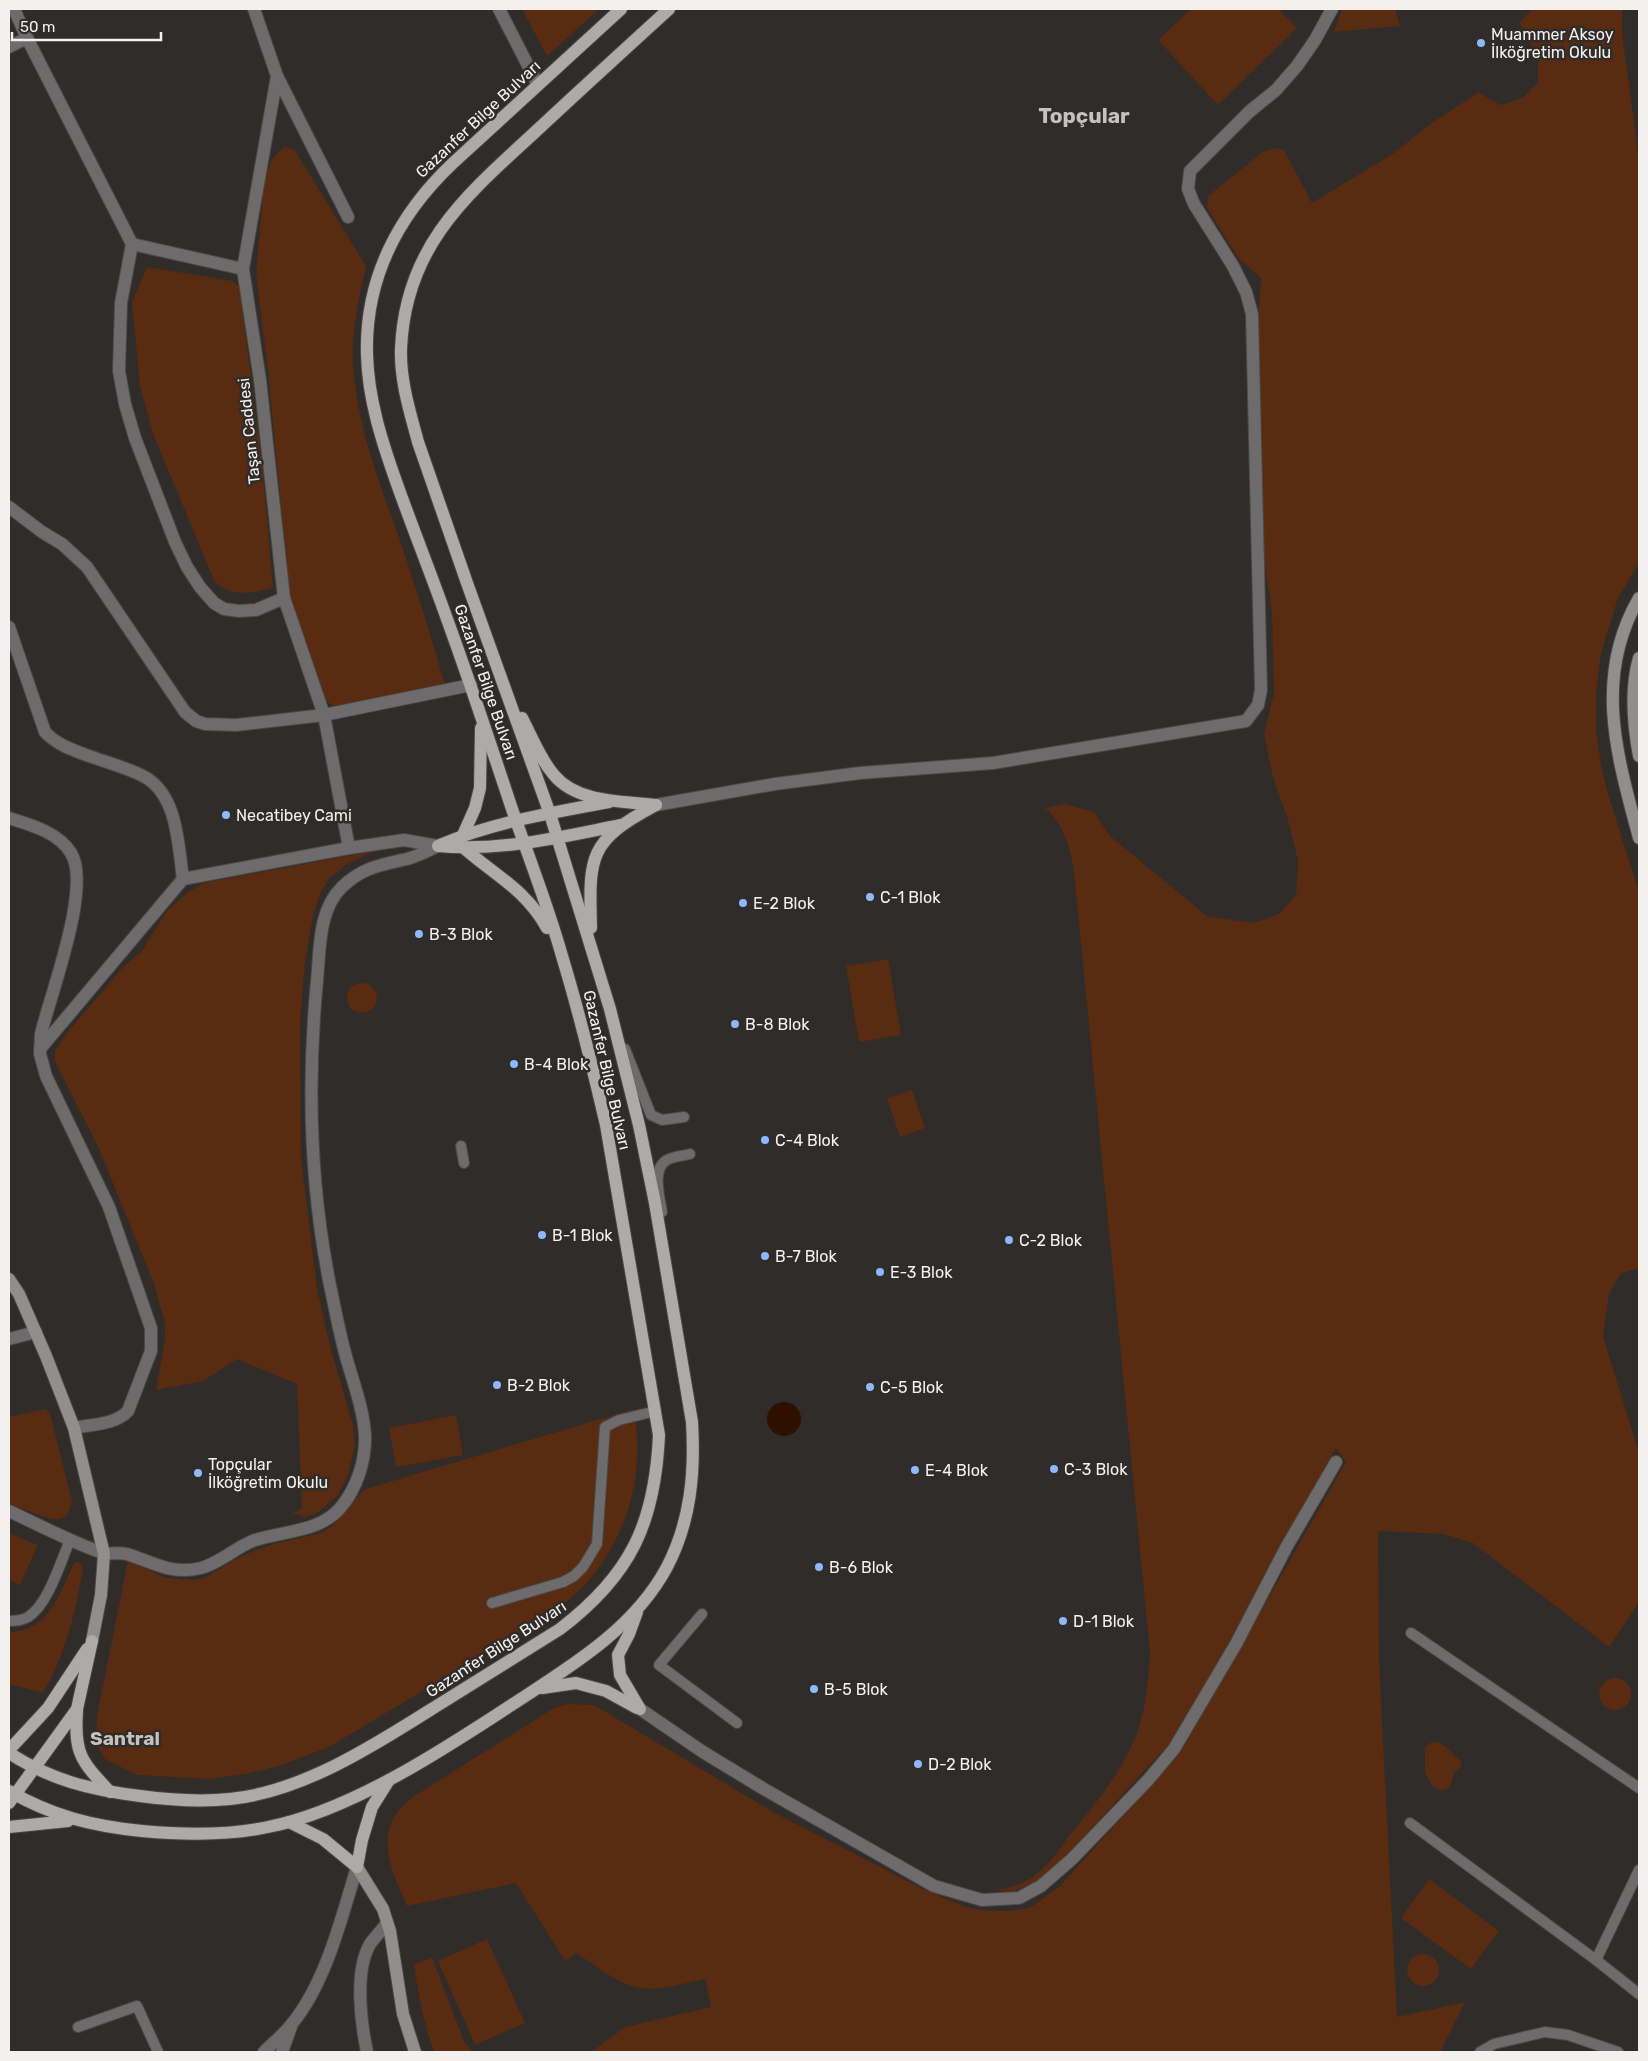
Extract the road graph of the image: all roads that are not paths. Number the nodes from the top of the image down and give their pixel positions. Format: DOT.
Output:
graph roads {
  1 [pos="14,9"];
  2 [pos="254,9"];
  3 [pos="499,9"];
  4 [pos="621,9"];
  5 [pos="670,9"];
  6 [pos="1332,9"];
  7 [pos="9,37"];
  8 [pos="27,38"];
  9 [pos="9,47"];
  10 [pos="277,76"];
  11 [pos="538,85"];
  12 [pos="348,216"];
  13 [pos="132,244"];
  14 [pos="243,269"];
  15 [pos="9,507"];
  16 [pos="284,598"];
  17 [pos="1639,598"];
  18 [pos="9,627"];
  19 [pos="1639,658"];
  20 [pos="498,671"];
  21 [pos="471,685"];
  22 [pos="324,715"];
  23 [pos="481,718"];
  24 [pos="1639,756"];
  25 [pos="616,801"];
  26 [pos="656,805"];
  27 [pos="550,814"];
  28 [pos="9,818"];
  29 [pos="516,820"];
  30 [pos="621,825"];
  31 [pos="462,835"];
  32 [pos="558,837"];
  33 [pos="1639,838"];
  34 [pos="524,844"];
  35 [pos="438,846"];
  36 [pos="349,848"];
  37 [pos="465,849"];
  38 [pos="183,879"];
  39 [pos="592,946"];
  40 [pos="562,955"];
  41 [pos="610,1009"];
  42 [pos="40,1049"];
  43 [pos="684,1118"];
  44 [pos="461,1146"];
  45 [pos="690,1154"];
  46 [pos="464,1163"];
  47 [pos="9,1279"];
  48 [pos="674,1317"];
  49 [pos="36,1332"];
  50 [pos="9,1338"];
  51 [pos="656,1411"];
  52 [pos="74,1428"];
  53 [pos="1336,1462"];
  54 [pos="9,1512"];
  55 [pos="70,1540"];
  56 [pos="104,1554"];
  57 [pos="492,1603"];
  58 [pos="638,1608"];
  59 [pos="702,1614"];
  60 [pos="9,1622"];
  61 [pos="1411,1633"];
  62 [pos="92,1641"];
  63 [pos="538,1688"];
  64 [pos="77,1709"];
  65 [pos="640,1709"];
  66 [pos="737,1723"];
  67 [pos="9,1751"];
  68 [pos="32,1768"];
  69 [pos="388,1780"];
  70 [pos="1639,1788"];
  71 [pos="110,1792"];
  72 [pos="11,1796"];
  73 [pos="75,1821"];
  74 [pos="289,1822"];
  75 [pos="1410,1823"];
  76 [pos="9,1827"];
  77 [pos="357,1867"];
  78 [pos="1639,1870"];
  79 [pos="387,1923"];
  80 [pos="1596,1960"];
  81 [pos="1639,1994"];
  82 [pos="291,2024"];
  83 [pos="78,2027"];
  84 [pos="158,2052"];
  85 [pos="264,2052"];
  86 [pos="282,2052"];
  87 [pos="367,2052"];
  88 [pos="416,2052"];
  89 [pos="1480,2052"];
  90 [pos="1618,2052"];
  1 -- 8 [label="street"];
  2 -- 10 [label="street, Taşan Caddesi"];
  3 -- 11 [label="street"];
  4 -- 11 [label="main road, Gazanfer Bilge Bulvarı"];
  5 -- 20 [label="main road, Gazanfer Bilge Bulvarı"];
  6 -- 26 [label="street"];
  7 -- 8 [label="street"];
  8 -- 9 [label="street"];
  8 -- 13 [label="street"];
  10 -- 12 [label="street"];
  10 -- 14 [label="street, Taşan Caddesi"];
  11 -- 21 [label="main road, Gazanfer Bilge Bulvarı"];
  13 -- 14 [label="street"];
  13 -- 16 [label="street"];
  14 -- 16 [label="street, Taşan Caddesi"];
  15 -- 22 [label="street"];
  16 -- 22 [label="street, Taşan Caddesi"];
  17 -- 33 [label="main road"];
  18 -- 38 [label="street"];
  19 -- 24 [label="main road"];
  20 -- 25 [label="main road"];
  20 -- 27 [label="main road"];
  21 -- 22 [label="street"];
  21 -- 23 [label="main road, Gazanfer Bilge Bulvarı"];
  22 -- 36 [label="street, Taşan Caddesi"];
  23 -- 29 [label="main road, Gazanfer Bilge Bulvarı"];
  23 -- 31 [label="main road"];
  25 -- 26 [label="main road"];
  25 -- 27 [label="main road"];
  26 -- 30 [label="main road"];
  27 -- 29 [label="main road"];
  27 -- 32 [label="main road"];
  28 -- 42 [label="street"];
  29 -- 31 [label="main road"];
  29 -- 34 [label="main road, Gazanfer Bilge Bulvarı"];
  30 -- 32 [label="main road"];
  30 -- 39 [label="main road"];
  31 -- 35 [label="main road"];
  32 -- 34 [label="main road"];
  32 -- 39 [label="main road"];
  34 -- 37 [label="main road"];
  34 -- 40 [label="main road, Gazanfer Bilge Bulvarı"];
  35 -- 36 [label="street"];
  35 -- 37 [label="main road"];
  35 -- 56 [label="street"];
  36 -- 38 [label="street"];
  37 -- 40 [label="main road"];
  38 -- 42 [label="street"];
  39 -- 41 [label="main road, Gazanfer Bilge Bulvarı"];
  40 -- 51 [label="main road, Gazanfer Bilge Bulvarı"];
  41 -- 43 [label="lane"];
  41 -- 48 [label="main road, Gazanfer Bilge Bulvarı"];
  42 -- 52 [label="street"];
  44 -- 46 [label="lane"];
  45 -- 48 [label="lane"];
  47 -- 49 [label="main road"];
  48 -- 58 [label="main road, Gazanfer Bilge Bulvarı"];
  49 -- 50 [label="street"];
  49 -- 52 [label="main road"];
  51 -- 57 [label="lane"];
  51 -- 71 [label="main road, Gazanfer Bilge Bulvarı"];
  52 -- 56 [label="main road"];
  53 -- 65 [label="street"];
  54 -- 55 [label="street"];
  55 -- 56 [label="street"];
  55 -- 60 [label="lane"];
  56 -- 62 [label="main road"];
  58 -- 63 [label="main road, Gazanfer Bilge Bulvarı"];
  58 -- 65 [label="main road"];
  59 -- 66 [label="lane"];
  61 -- 70 [label="lane"];
  62 -- 64 [label="main road"];
  62 -- 67 [label="main road"];
  63 -- 65 [label="main road"];
  63 -- 69 [label="main road, Gazanfer Bilge Bulvarı"];
  64 -- 68 [label="main road"];
  64 -- 71 [label="main road"];
  67 -- 68 [label="main road, Gazanfer Bilge Bulvarı"];
  68 -- 71 [label="main road, Gazanfer Bilge Bulvarı"];
  68 -- 72 [label="main road"];
  69 -- 74 [label="main road, Gazanfer Bilge Bulvarı"];
  69 -- 77 [label="main road"];
  72 -- 73 [label="main road, Gazanfer Bilge Bulvarı"];
  73 -- 74 [label="main road, Gazanfer Bilge Bulvarı"];
  73 -- 76 [label="main road"];
  74 -- 77 [label="main road"];
  75 -- 80 [label="lane"];
  77 -- 79 [label="main road"];
  77 -- 82 [label="street"];
  78 -- 80 [label="lane"];
  79 -- 87 [label="street"];
  79 -- 88 [label="main road"];
  80 -- 81 [label="lane"];
  82 -- 85 [label="street"];
  82 -- 86 [label="street"];
  83 -- 84 [label="lane"];
  89 -- 90 [label="lane"];
}
